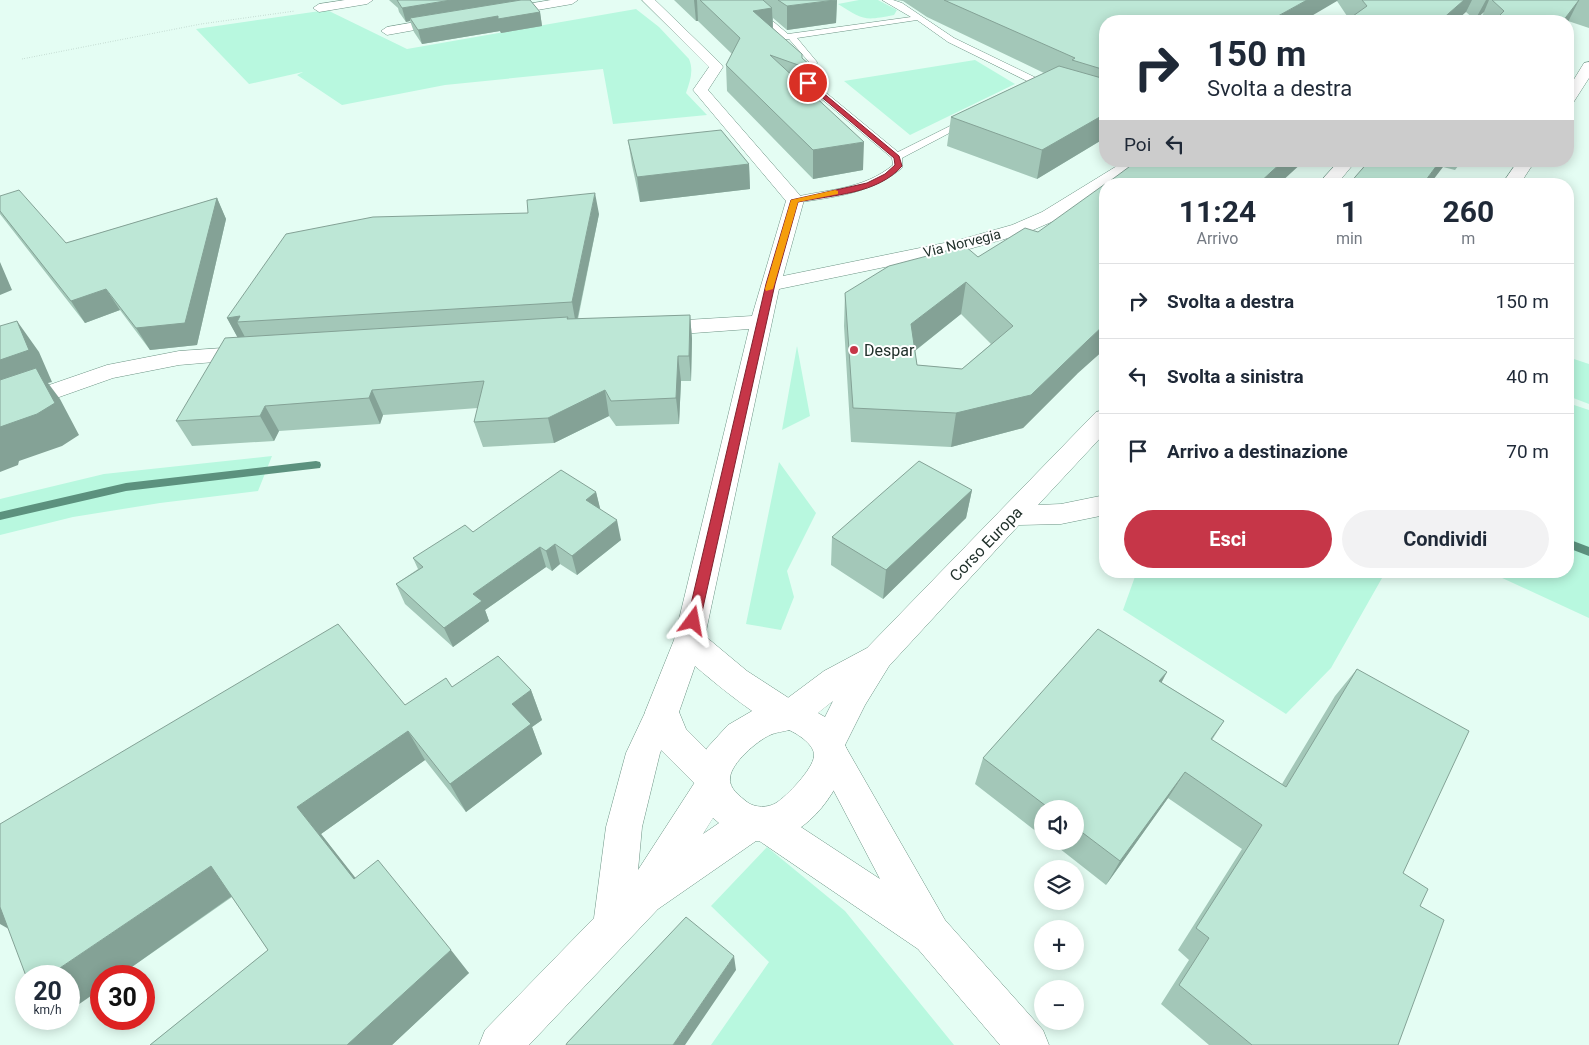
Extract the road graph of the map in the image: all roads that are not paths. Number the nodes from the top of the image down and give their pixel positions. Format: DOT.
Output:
graph roads {
  1 [pos="367,0"];
  2 [pos="572,0"];
  3 [pos="648,0"];
  4 [pos="743,0"];
  5 [pos="886,0"];
  6 [pos="319,8"];
  7 [pos="484,15"];
  8 [pos="465,18"];
  9 [pos="918,18"];
  10 [pos="387,31"];
  11 [pos="792,38"];
  12 [pos="1589,66"];
  13 [pos="1040,84"];
  14 [pos="1059,90"];
  15 [pos="1574,90"];
  16 [pos="1023,92"];
  17 [pos="980,114"];
  18 [pos="897,157"];
  19 [pos="1127,167"];
  20 [pos="1343,167"];
  21 [pos="1523,167"];
  22 [pos="1110,178"];
  23 [pos="1332,178"];
  24 [pos="1515,178"];
  25 [pos="1099,185"];
  26 [pos="795,200"];
  27 [pos="770,284"];
  28 [pos="762,322"];
  29 [pos="633,330"];
  30 [pos="278,352"];
  31 [pos="0,410"];
  32 [pos="1099,434"];
  33 [pos="1099,507"];
  34 [pos="1013,516"];
  35 [pos="689,640"];
  36 [pos="878,657"];
  37 [pos="662,712"];
  38 [pos="789,716"];
  39 [pos="830,750"];
  40 [pos="712,782"];
  41 [pos="758,824"];
  42 [pos="644,895"];
  43 [pos="613,927"];
  44 [pos="930,934"];
  45 [pos="507,1042"];
  46 [pos="1028,1045"];
  1 -- 6 [label="street"];
  2 -- 7 [label="street"];
  3 -- 26 [label="street"];
  4 -- 11 [label="lane"];
  5 -- 9 [label="lane"];
  8 -- 10 [label="street"];
  9 -- 11 [label="lane"];
  9 -- 13 [label="lane"];
  11 -- 18 [label="lane"];
  12 -- 15 [label="street"];
  13 -- 14 [label="lane"];
  13 -- 16 [label="lane"];
  17 -- 18 [label="lane"];
  18 -- 26 [label="lane"];
  19 -- 22 [label="street, Via Norvegia"];
  20 -- 23 [label="street"];
  21 -- 24 [label="street"];
  25 -- 27 [label="street, Via Norvegia"];
  26 -- 27 [label="street"];
  27 -- 28 [label="street"];
  28 -- 29 [label="street"];
  28 -- 35 [label="street"];
  30 -- 31 [label="street"];
  32 -- 34 [label="street, Corso Europa"];
  33 -- 34 [label="street"];
  34 -- 36 [label="street, Corso Europa"];
  35 -- 37 [label="street"];
  35 -- 38 [label="street"];
  36 -- 38 [label="street"];
  36 -- 39 [label="street"];
  37 -- 40 [label="street"];
  37 -- 43 [label="street"];
  38 -- 39 [label="street"];
  38 -- 40 [label="street"];
  39 -- 41 [label="street"];
  39 -- 44 [label="street"];
  40 -- 41 [label="street"];
  40 -- 42 [label="street"];
  41 -- 42 [label="street"];
  41 -- 44 [label="street"];
  42 -- 43 [label="street"];
  43 -- 45 [label="street"];
  44 -- 46 [label="street"];
}
